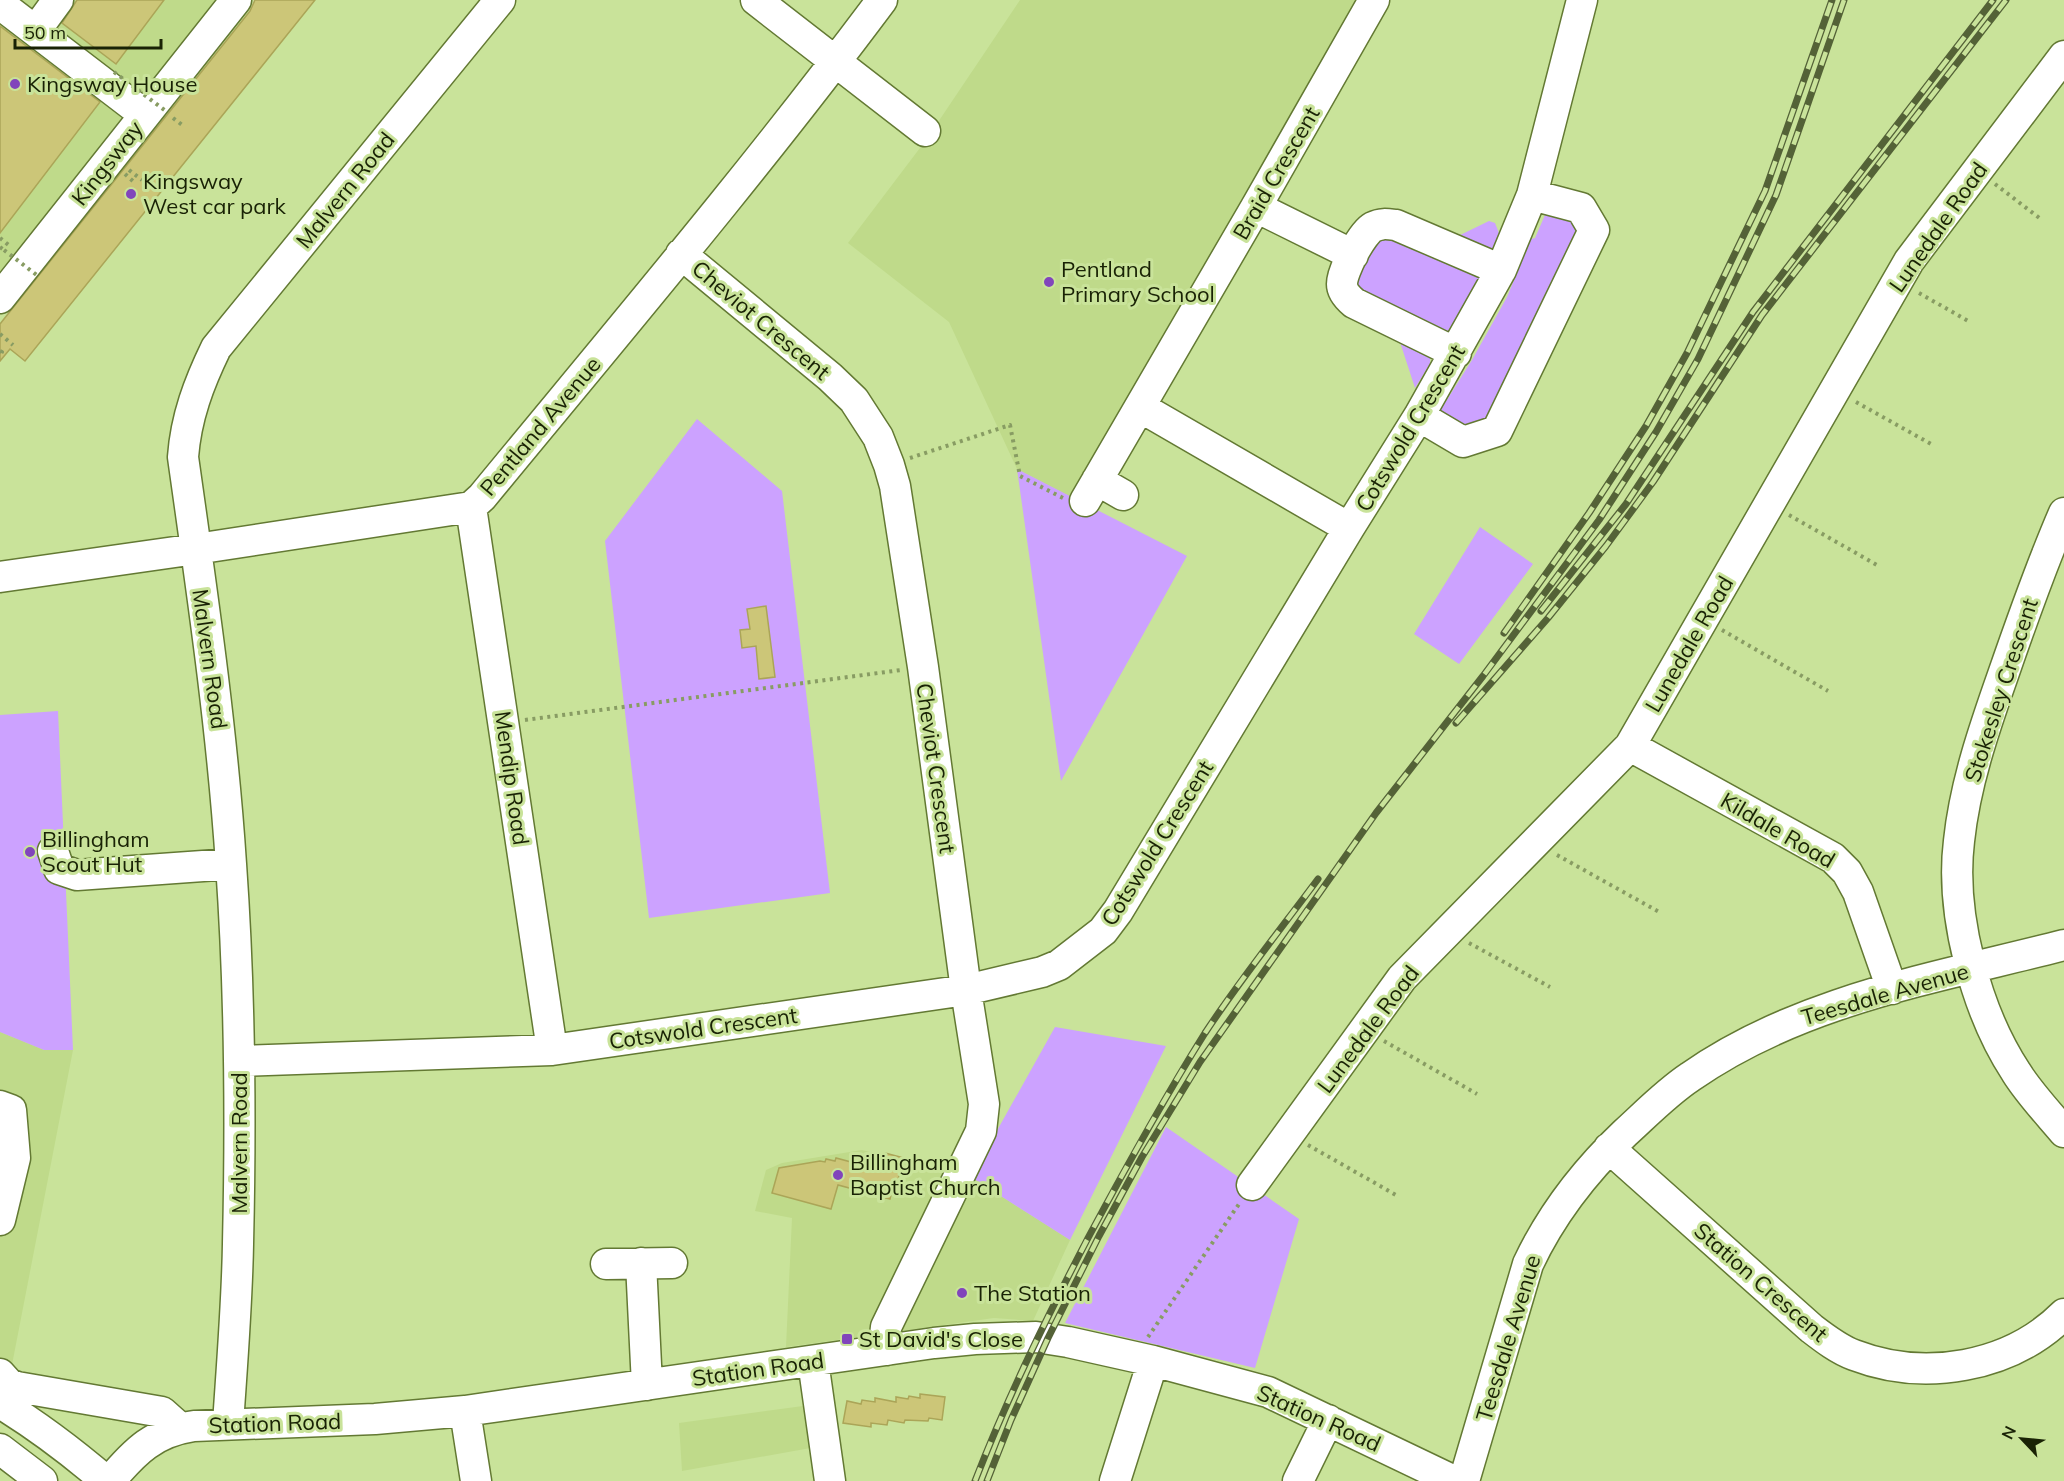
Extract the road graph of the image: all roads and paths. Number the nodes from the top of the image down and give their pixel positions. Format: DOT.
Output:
graph roads {
  1 [pos="58,0"];
  2 [pos="236,0"];
  3 [pos="500,0"];
  4 [pos="756,0"];
  5 [pos="882,0"];
  6 [pos="1374,0"];
  7 [pos="1582,0"];
  8 [pos="0,4"];
  9 [pos="36,30"];
  10 [pos="2064,56"];
  11 [pos="836,62"];
  12 [pos="114,72"];
  13 [pos="156,114"];
  14 [pos="184,127"];
  15 [pos="925,131"];
  16 [pos="124,173"];
  17 [pos="1994,183"];
  18 [pos="136,184"];
  19 [pos="1532,195"];
  20 [pos="1257,207"];
  21 [pos="2042,220"];
  22 [pos="0,247"];
  23 [pos="681,254"];
  24 [pos="1353,255"];
  25 [pos="1501,270"];
  26 [pos="38,276"];
  27 [pos="1913,289"];
  28 [pos="0,298"];
  29 [pos="1970,322"];
  30 [pos="0,334"];
  31 [pos="13,345"];
  32 [pos="1456,353"];
  33 [pos="1850,399"];
  34 [pos="1140,407"];
  35 [pos="1419,416"];
  36 [pos="1931,444"];
  37 [pos="889,465"];
  38 [pos="1091,490"];
  39 [pos="1124,495"];
  40 [pos="471,507"];
  41 [pos="1786,513"];
  42 [pos="2064,513"];
  43 [pos="1349,528"];
  44 [pos="196,549"];
  45 [pos="1877,565"];
  46 [pos="0,577"];
  47 [pos="1719,628"];
  48 [pos="923,667"];
  49 [pos="1828,691"];
  50 [pos="503,723"];
  51 [pos="1630,746"];
  52 [pos="53,851"];
  53 [pos="1551,852"];
  54 [pos="231,864"];
  55 [pos="1661,913"];
  56 [pos="1466,941"];
  57 [pos="2064,945"];
  58 [pos="1971,969"];
  59 [pos="1550,987"];
  60 [pos="1892,989"];
  61 [pos="966,990"];
  62 [pos="1377,1037"];
  63 [pos="552,1050"];
  64 [pos="240,1061"];
  65 [pos="1477,1094"];
  66 [pos="0,1106"];
  67 [pos="2064,1132"];
  68 [pos="1305,1143"];
  69 [pos="1610,1148"];
  70 [pos="1252,1185"];
  71 [pos="1396,1195"];
  72 [pos="0,1220"];
  73 [pos="641,1263"];
  74 [pos="672,1263"];
  75 [pos="606,1264"];
  76 [pos="2064,1314"];
  77 [pos="887,1350"];
  78 [pos="1144,1359"];
  79 [pos="813,1361"];
  80 [pos="0,1374"];
  81 [pos="647,1385"];
  82 [pos="0,1404"];
  83 [pos="465,1412"];
  84 [pos="1328,1420"];
  85 [pos="29,1421"];
  86 [pos="228,1424"];
  87 [pos="180,1428"];
  88 [pos="2,1456"];
  89 [pos="1301,1480"];
  90 [pos="42,1481"];
  91 [pos="106,1481"];
  92 [pos="110,1481"];
  93 [pos="476,1481"];
  94 [pos="830,1481"];
  95 [pos="1115,1481"];
  96 [pos="1454,1481"];
  97 [pos="1464,1481"];
  1 -- 9 [label="street"];
  2 -- 13 [label="street, Kingsway"];
  3 -- 44 [label="street, Malvern Road"];
  4 -- 11 [label="street"];
  5 -- 11 [label="street, Pentland Avenue"];
  6 -- 20 [label="street, Braid Crescent"];
  7 -- 19 [label="street, Cotswold Crescent"];
  8 -- 9 [label="street"];
  9 -- 13 [label="street"];
  10 -- 51 [label="street, Lunedale Road"];
  11 -- 15 [label="street"];
  11 -- 23 [label="street, Pentland Avenue"];
  12 -- 13 [label="path, bridge"];
  13 -- 14 [label="path"];
  13 -- 28 [label="street, Kingsway"];
  16 -- 18 [label="path"];
  17 -- 21 [label="path"];
  19 -- 25 [label="street, Cotswold Crescent"];
  19 -- 35 [label="street"];
  20 -- 24 [label="street"];
  20 -- 34 [label="street, Braid Crescent"];
  22 -- 26 [label="path, bridge"];
  23 -- 37 [label="street, Cheviot Crescent"];
  23 -- 40 [label="street, Pentland Avenue"];
  24 -- 25 [label="street"];
  24 -- 32 [label="street"];
  25 -- 32 [label="street, Cotswold Crescent"];
  27 -- 29 [label="path"];
  30 -- 31 [label="path"];
  32 -- 35 [label="street, Cotswold Crescent"];
  33 -- 36 [label="path"];
  34 -- 38 [label="street, Braid Crescent"];
  34 -- 43 [label="street"];
  35 -- 43 [label="street, Cotswold Crescent"];
  37 -- 38 [label="path"];
  37 -- 48 [label="street, Cheviot Crescent"];
  38 -- 39 [label="street"];
  40 -- 44 [label="street, Pentland Avenue"];
  40 -- 50 [label="street, Mendip Road"];
  41 -- 45 [label="path"];
  42 -- 58 [label="street, Stokesley Crescent"];
  43 -- 61 [label="street, Cotswold Crescent"];
  44 -- 46 [label="street, Pentland Avenue"];
  44 -- 54 [label="street, Malvern Road"];
  47 -- 49 [label="path"];
  48 -- 50 [label="path"];
  48 -- 61 [label="street, Cheviot Crescent"];
  50 -- 63 [label="street, Mendip Road"];
  51 -- 60 [label="street, Kildale Road"];
  51 -- 70 [label="street, Lunedale Road"];
  52 -- 54 [label="street"];
  53 -- 55 [label="path"];
  54 -- 64 [label="street, Malvern Road"];
  56 -- 59 [label="path"];
  57 -- 58 [label="street, Teesdale Avenue"];
  58 -- 60 [label="street, Teesdale Avenue"];
  58 -- 67 [label="street, Stokesley Crescent"];
  60 -- 69 [label="street, Teesdale Avenue"];
  61 -- 63 [label="street, Cotswold Crescent"];
  61 -- 77 [label="street, Cheviot Crescent"];
  62 -- 65 [label="path"];
  63 -- 64 [label="street, Cotswold Crescent"];
  64 -- 86 [label="street, Malvern Road"];
  66 -- 72 [label="street"];
  68 -- 71 [label="path"];
  69 -- 76 [label="street, Station Crescent"];
  69 -- 97 [label="street, Teesdale Avenue"];
  70 -- 78 [label="path"];
  73 -- 74 [label="street"];
  73 -- 75 [label="street"];
  73 -- 81 [label="street"];
  77 -- 78 [label="street, Station Road"];
  77 -- 79 [label="street, Station Road"];
  78 -- 84 [label="street, Station Road"];
  78 -- 95 [label="street"];
  79 -- 81 [label="street, Station Road"];
  79 -- 94 [label="street"];
  80 -- 87 [label="street, Station Road"];
  81 -- 83 [label="street, Station Road"];
  82 -- 85 [label="street"];
  83 -- 86 [label="street, Station Road"];
  83 -- 93 [label="street"];
  84 -- 89 [label="street"];
  84 -- 96 [label="street, Station Road"];
  85 -- 88 [label="street"];
  85 -- 91 [label="street"];
  86 -- 87 [label="street, Station Road"];
  87 -- 92 [label="street, Station Road"];
  88 -- 90 [label="street"];
}
